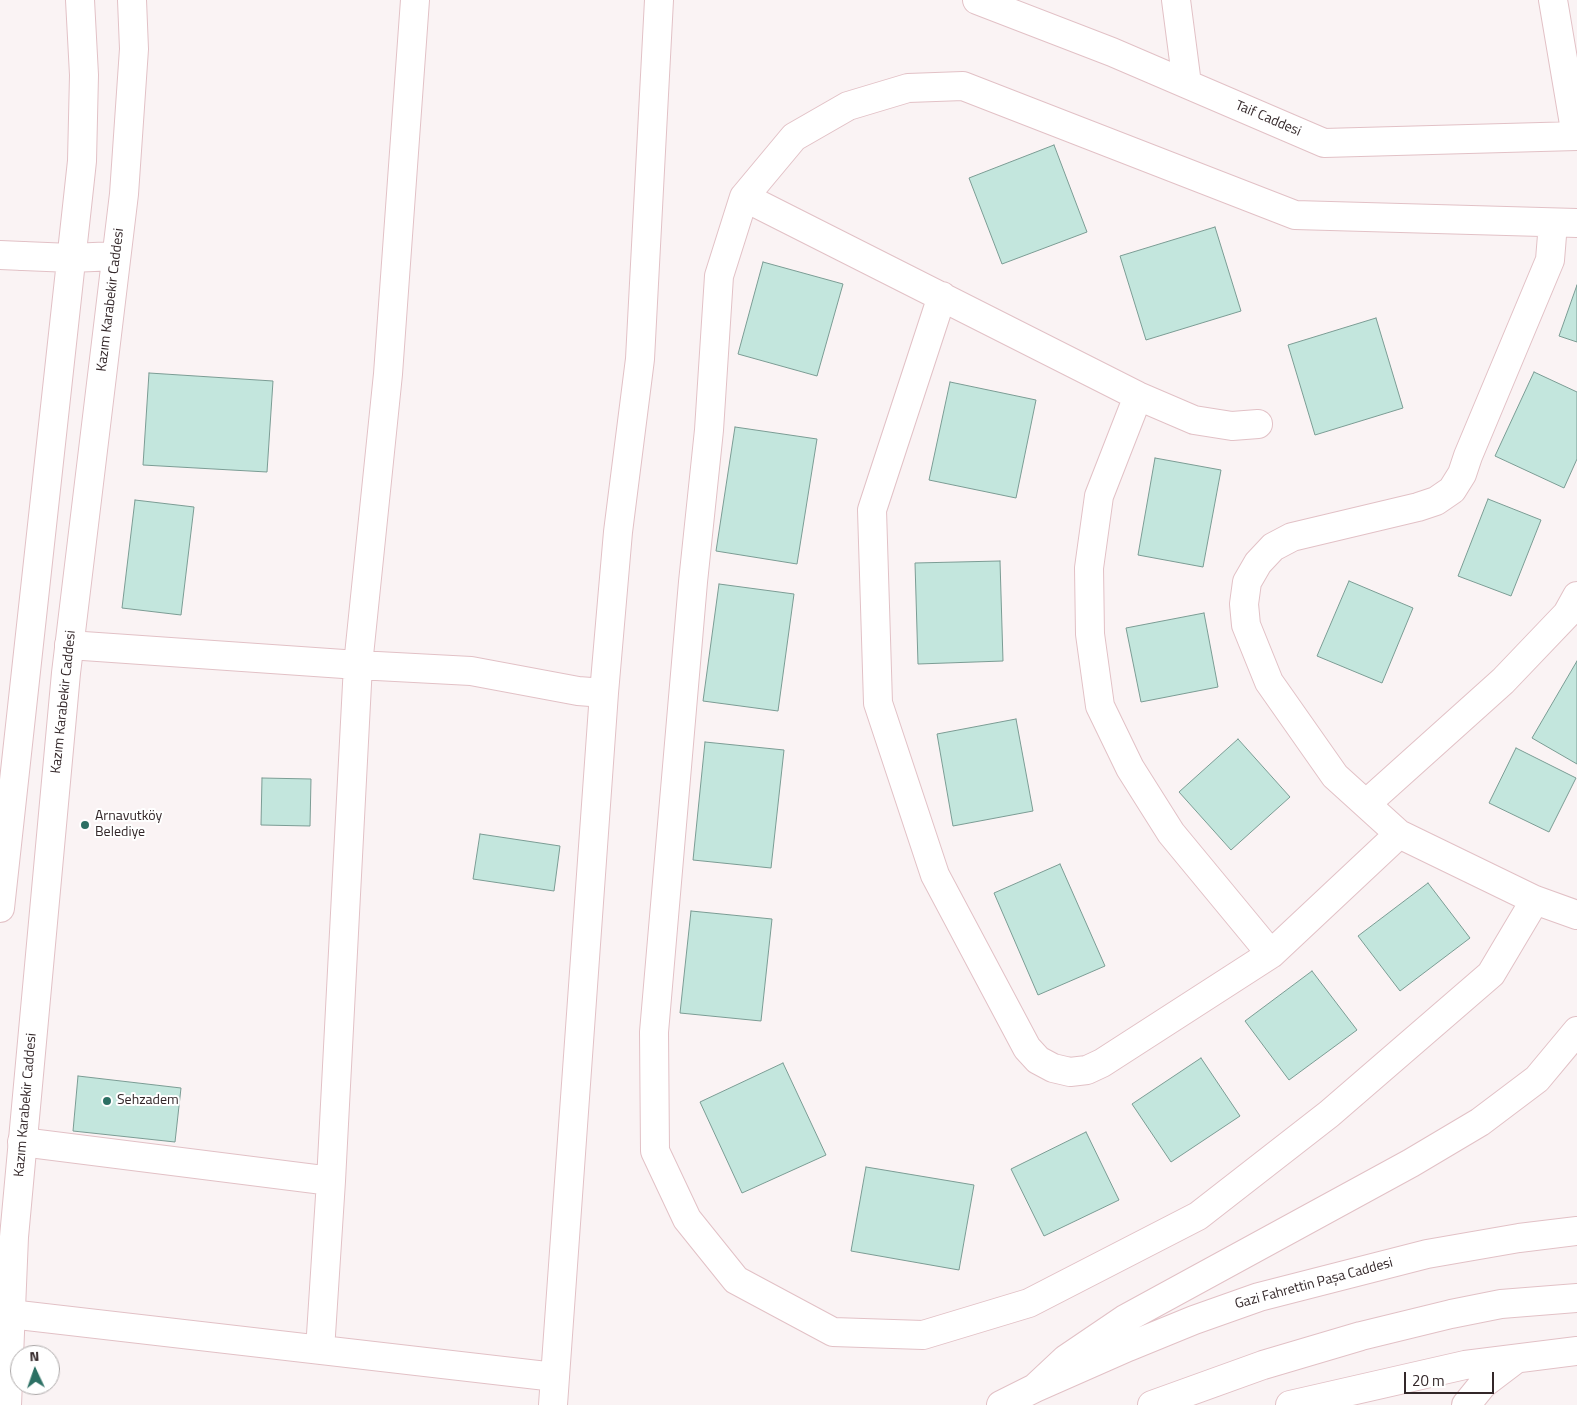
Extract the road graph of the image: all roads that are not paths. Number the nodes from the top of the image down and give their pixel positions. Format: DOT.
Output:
graph roads {
  1 [pos="80,0"];
  2 [pos="132,0"];
  3 [pos="415,0"];
  4 [pos="659,0"];
  5 [pos="977,0"];
  6 [pos="1176,0"];
  7 [pos="1553,0"];
  8 [pos="1187,84"];
  9 [pos="1576,136"];
  10 [pos="744,197"];
  11 [pos="1565,223"];
  12 [pos="11,255"];
  13 [pos="116,256"];
  14 [pos="71,258"];
  15 [pos="942,296"];
  16 [pos="67,298"];
  17 [pos="1138,396"];
  18 [pos="1258,424"];
  19 [pos="1577,596"];
  20 [pos="70,645"];
  21 [pos="358,665"];
  22 [pos="604,693"];
  23 [pos="1366,804"];
  24 [pos="1399,834"];
  25 [pos="1535,900"];
  26 [pos="0,908"];
  27 [pos="1577,915"];
  28 [pos="1271,954"];
  29 [pos="1577,1031"];
  30 [pos="22,1142"];
  31 [pos="331,1181"];
  32 [pos="1577,1231"];
  33 [pos="7,1236"];
  34 [pos="6,1280"];
  35 [pos="1577,1298"];
  36 [pos="10,1314"];
  37 [pos="320,1350"];
  38 [pos="1577,1351"];
  39 [pos="1516,1359"];
  40 [pos="555,1377"];
  41 [pos="1035,1388"];
  42 [pos="7,1405"];
  43 [pos="553,1405"];
  44 [pos="1002,1405"];
  45 [pos="1152,1405"];
  46 [pos="1290,1405"];
  47 [pos="1466,1405"];
  1 -- 14 [label="main road"];
  2 -- 13 [label="main road, Kazım Karabekir Caddesi"];
  3 -- 21 [label="main road"];
  4 -- 22 [label="main road"];
  5 -- 8 [label="main road, Taif Caddesi"];
  6 -- 8 [label="main road"];
  7 -- 9 [label="main road"];
  8 -- 9 [label="main road, Taif Caddesi"];
  10 -- 11 [label="main road"];
  10 -- 15 [label="main road"];
  10 -- 25 [label="main road"];
  11 -- 23 [label="main road"];
  12 -- 14 [label="main road"];
  12 -- 16 [label="main road"];
  13 -- 14 [label="main road"];
  13 -- 20 [label="main road, Kazım Karabekir Caddesi"];
  14 -- 16 [label="main road"];
  15 -- 17 [label="main road"];
  15 -- 28 [label="main road"];
  16 -- 26 [label="main road"];
  17 -- 18 [label="main road"];
  17 -- 28 [label="main road"];
  19 -- 23 [label="main road"];
  20 -- 21 [label="main road"];
  20 -- 30 [label="main road, Kazım Karabekir Caddesi"];
  21 -- 22 [label="main road"];
  21 -- 31 [label="main road"];
  22 -- 40 [label="main road"];
  23 -- 24 [label="main road"];
  24 -- 25 [label="main road"];
  24 -- 28 [label="main road"];
  25 -- 27 [label="main road"];
  29 -- 41 [label="main road"];
  30 -- 31 [label="main road"];
  30 -- 33 [label="main road, Kazım Karabekir Caddesi"];
  31 -- 37 [label="main road"];
  32 -- 41 [label="main road, Gazi Fahrettin Paşa Caddesi"];
  33 -- 34 [label="main road, Kazım Karabekir Caddesi"];
  34 -- 36 [label="main road, Kazım Karabekir Caddesi"];
  35 -- 45 [label="main road"];
  36 -- 37 [label="main road"];
  36 -- 42 [label="main road, Kazım Karabekir Caddesi"];
  37 -- 40 [label="main road"];
  38 -- 39 [label="main road"];
  39 -- 46 [label="main road"];
  39 -- 47 [label="main road"];
  40 -- 43 [label="main road"];
  41 -- 44 [label="main road"];
}
